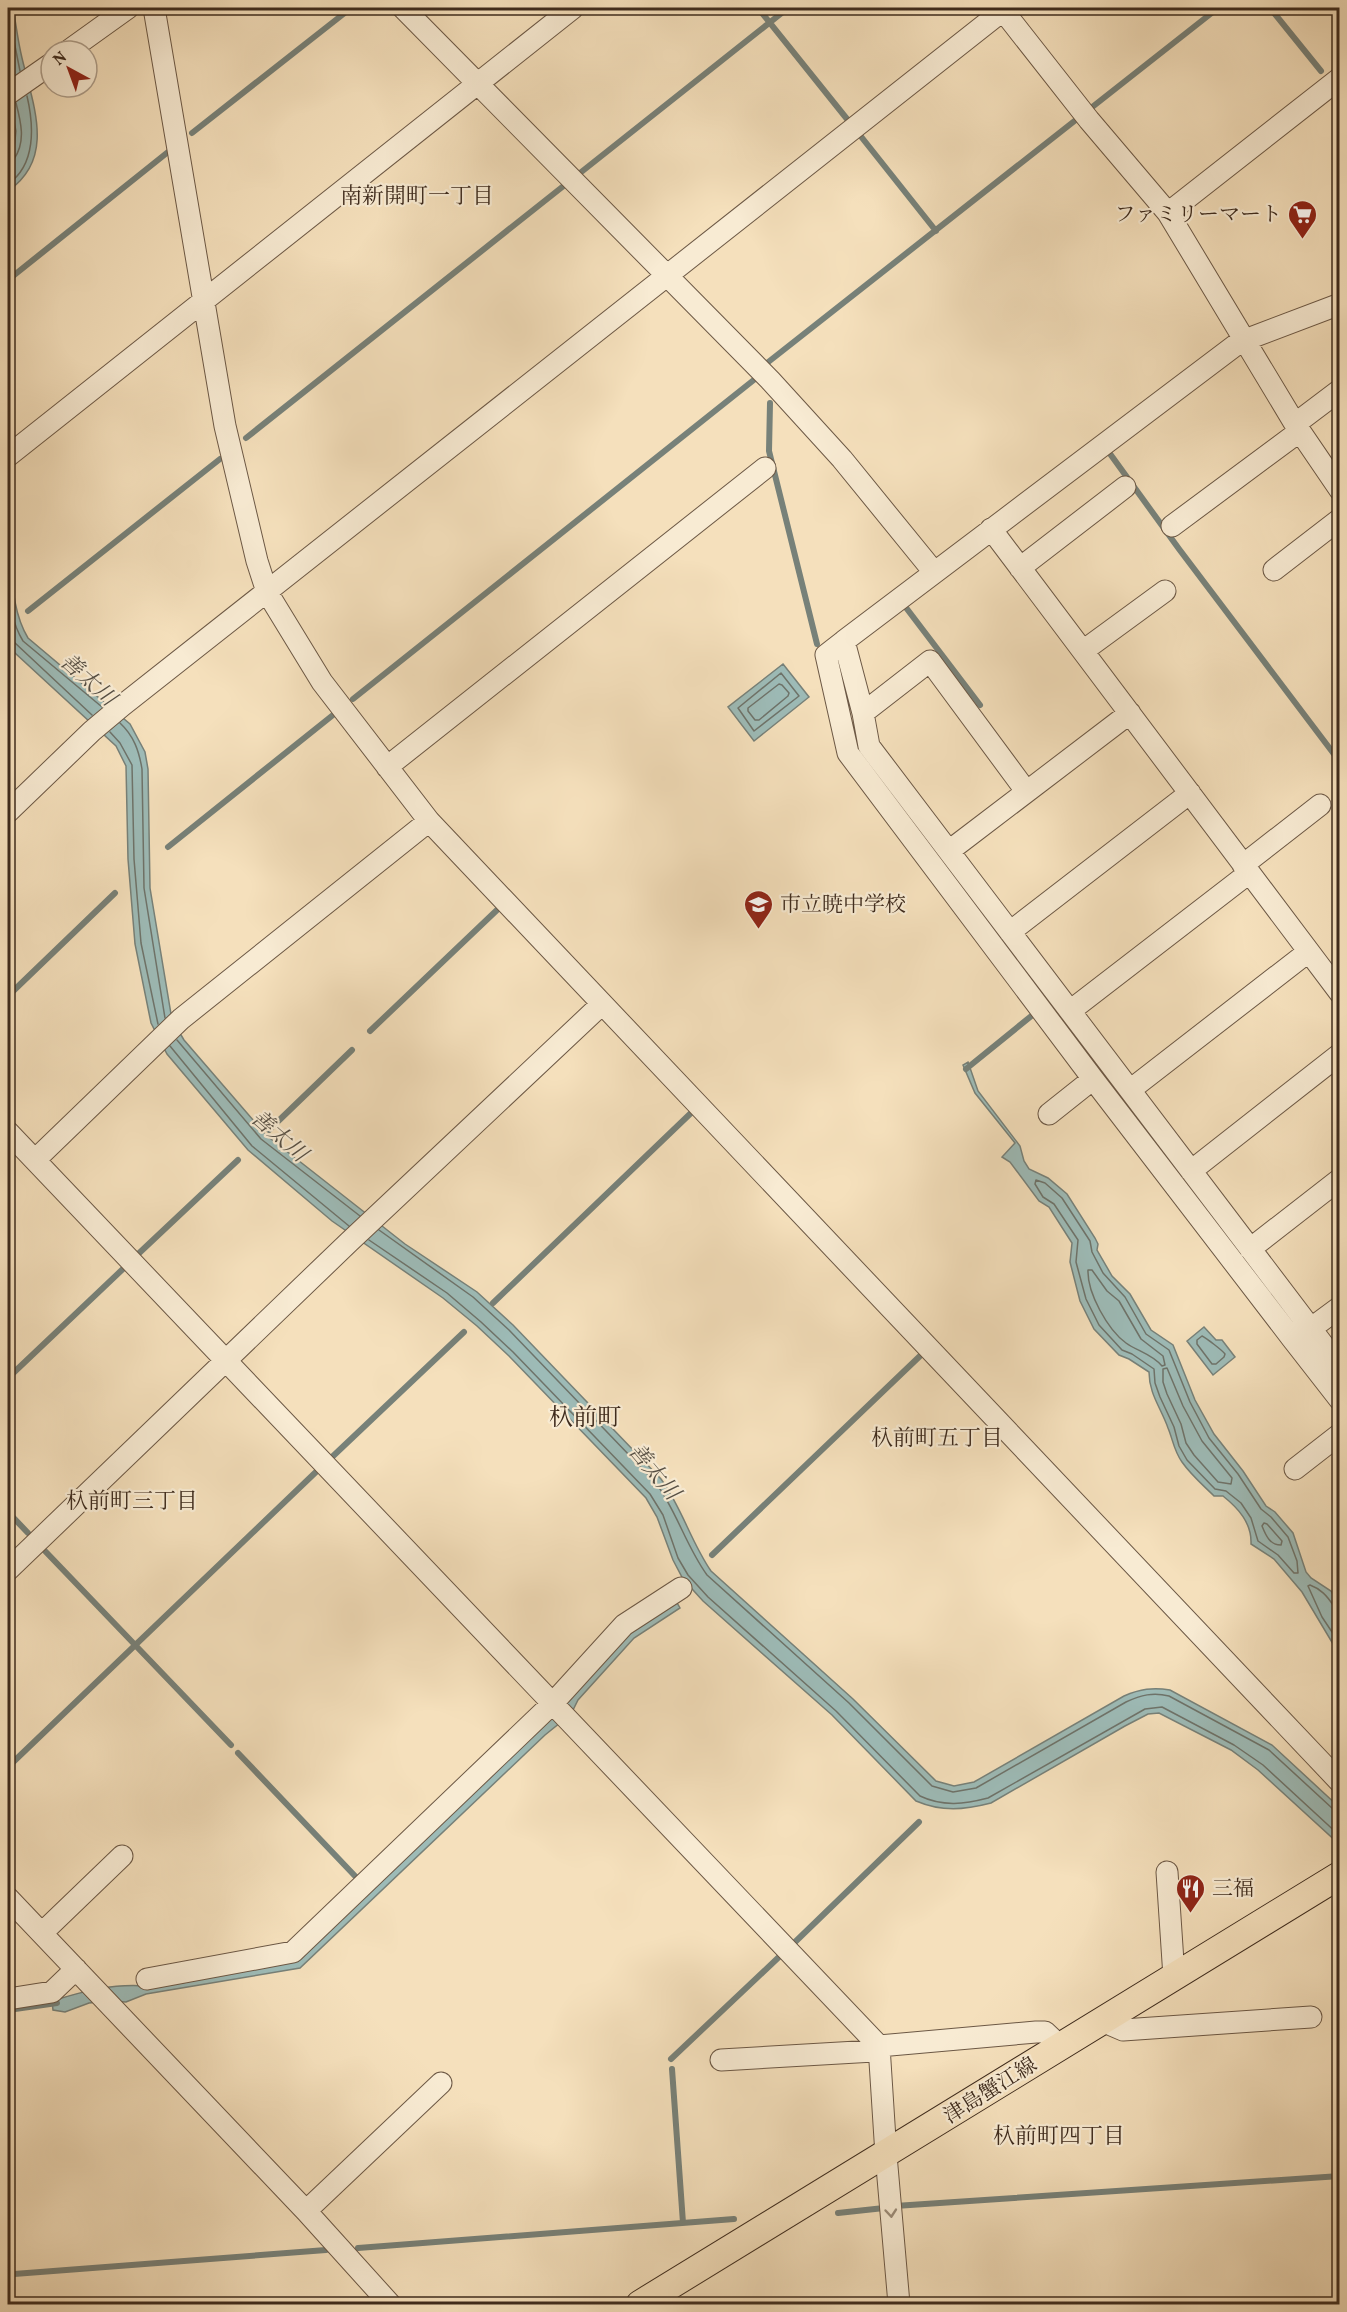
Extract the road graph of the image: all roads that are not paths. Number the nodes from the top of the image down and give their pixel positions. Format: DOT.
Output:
graph roads {
  1 [pos="128,8"];
  2 [pos="154,8"];
  3 [pos="404,8"];
  4 [pos="573,8"];
  5 [pos="1003,8"];
  6 [pos="85,39"];
  7 [pos="39,72"];
  8 [pos="1340,78"];
  9 [pos="477,83"];
  10 [pos="8,94"];
  11 [pos="1168,213"];
  12 [pos="666,274"];
  13 [pos="205,299"];
  14 [pos="1340,304"];
  15 [pos="1245,339"];
  16 [pos="1340,390"];
  17 [pos="1298,428"];
  18 [pos="8,456"];
  19 [pos="765,468"];
  20 [pos="1125,487"];
  21 [pos="1340,490"];
  22 [pos="1340,519"];
  23 [pos="1172,526"];
  24 [pos="991,529"];
  25 [pos="1020,568"];
  26 [pos="1274,570"];
  27 [pos="934,572"];
  28 [pos="1165,591"];
  29 [pos="267,592"];
  30 [pos="844,640"];
  31 [pos="1083,651"];
  32 [pos="863,712"];
  33 [pos="1130,713"];
  34 [pos="387,767"];
  35 [pos="1026,791"];
  36 [pos="1190,793"];
  37 [pos="1320,805"];
  38 [pos="8,812"];
  39 [pos="429,821"];
  40 [pos="949,851"];
  41 [pos="1246,869"];
  42 [pos="1010,932"];
  43 [pos="1308,952"];
  44 [pos="1340,993"];
  45 [pos="602,1004"];
  46 [pos="1070,1011"];
  47 [pos="1340,1054"];
  48 [pos="1093,1079"];
  49 [pos="1130,1090"];
  50 [pos="1050,1114"];
  51 [pos="8,1132"];
  52 [pos="35,1160"];
  53 [pos="1191,1171"];
  54 [pos="1340,1179"];
  55 [pos="1250,1249"];
  56 [pos="1340,1307"];
  57 [pos="1302,1335"];
  58 [pos="226,1361"];
  59 [pos="1340,1367"];
  60 [pos="1340,1400"];
  61 [pos="1340,1434"];
  62 [pos="1295,1469"];
  63 [pos="8,1570"];
  64 [pos="681,1588"];
  65 [pos="555,1705"];
  66 [pos="1340,1782"];
  67 [pos="122,1856"];
  68 [pos="1167,1872"];
  69 [pos="1340,1875"];
  70 [pos="8,1898"];
  71 [pos="42,1933"];
  72 [pos="79,1972"];
  73 [pos="1174,1977"];
  74 [pos="147,1979"];
  75 [pos="8,1999"];
  76 [pos="1311,2017"];
  77 [pos="1102,2021"];
  78 [pos="879,2046"];
  79 [pos="1060,2046"];
  80 [pos="721,2060"];
  81 [pos="441,2083"];
  82 [pos="886,2155"];
  83 [pos="306,2211"];
  84 [pos="390,2304"];
  85 [pos="640,2304"];
  86 [pos="899,2304"];
  1 -- 6 [label="street"];
  2 -- 13 [label="street"];
  3 -- 9 [label="street"];
  4 -- 9 [label="street"];
  5 -- 11 [label="street"];
  5 -- 12 [label="street"];
  7 -- 10 [label="street"];
  8 -- 11 [label="street"];
  9 -- 12 [label="street"];
  9 -- 13 [label="street"];
  11 -- 15 [label="street"];
  12 -- 27 [label="street"];
  12 -- 29 [label="street"];
  13 -- 18 [label="street"];
  13 -- 29 [label="street"];
  14 -- 15 [label="street"];
  15 -- 17 [label="street"];
  15 -- 24 [label="street"];
  16 -- 17 [label="street"];
  17 -- 21 [label="street"];
  17 -- 23 [label="street"];
  19 -- 34 [label="street"];
  20 -- 25 [label="street"];
  22 -- 26 [label="street"];
  24 -- 25 [label="street"];
  24 -- 27 [label="street"];
  25 -- 31 [label="street"];
  27 -- 30 [label="street"];
  28 -- 31 [label="street"];
  29 -- 34 [label="street"];
  29 -- 38 [label="street"];
  30 -- 32 [label="street"];
  30 -- 48 [label="street"];
  31 -- 33 [label="street"];
  32 -- 35 [label="street"];
  32 -- 40 [label="street"];
  33 -- 35 [label="street"];
  33 -- 36 [label="street"];
  34 -- 39 [label="street"];
  35 -- 40 [label="street"];
  36 -- 41 [label="street"];
  36 -- 42 [label="street"];
  37 -- 41 [label="street"];
  39 -- 45 [label="street"];
  39 -- 52 [label="street"];
  40 -- 42 [label="street"];
  41 -- 43 [label="street"];
  41 -- 46 [label="street"];
  42 -- 46 [label="street"];
  43 -- 44 [label="street"];
  43 -- 49 [label="street"];
  45 -- 58 [label="street"];
  45 -- 66 [label="street"];
  46 -- 49 [label="street"];
  47 -- 53 [label="street"];
  48 -- 50 [label="street"];
  48 -- 57 [label="street"];
  49 -- 53 [label="street"];
  51 -- 52 [label="street"];
  52 -- 58 [label="street"];
  53 -- 55 [label="street"];
  54 -- 55 [label="street"];
  55 -- 57 [label="street"];
  56 -- 57 [label="street"];
  57 -- 59 [label="street"];
  57 -- 60 [label="street"];
  58 -- 63 [label="street"];
  58 -- 65 [label="street"];
  61 -- 62 [label="street"];
  64 -- 65 [label="street"];
  65 -- 74 [label="street"];
  65 -- 78 [label="street"];
  67 -- 71 [label="street"];
  68 -- 73 [label="street"];
  69 -- 73 [label="main road, 津島蟹江線"];
  70 -- 71 [label="street"];
  71 -- 72 [label="street"];
  72 -- 75 [label="street"];
  72 -- 83 [label="street"];
  73 -- 77 [label="main road, 津島蟹江線"];
  76 -- 77 [label="street"];
  77 -- 79 [label="main road, 津島蟹江線"];
  78 -- 79 [label="street"];
  78 -- 80 [label="street"];
  78 -- 82 [label="street"];
  79 -- 82 [label="main road, 津島蟹江線"];
  81 -- 83 [label="street"];
  82 -- 85 [label="main road, 津島蟹江線"];
  82 -- 86 [label="street, one-way"];
  83 -- 84 [label="street"];
}
